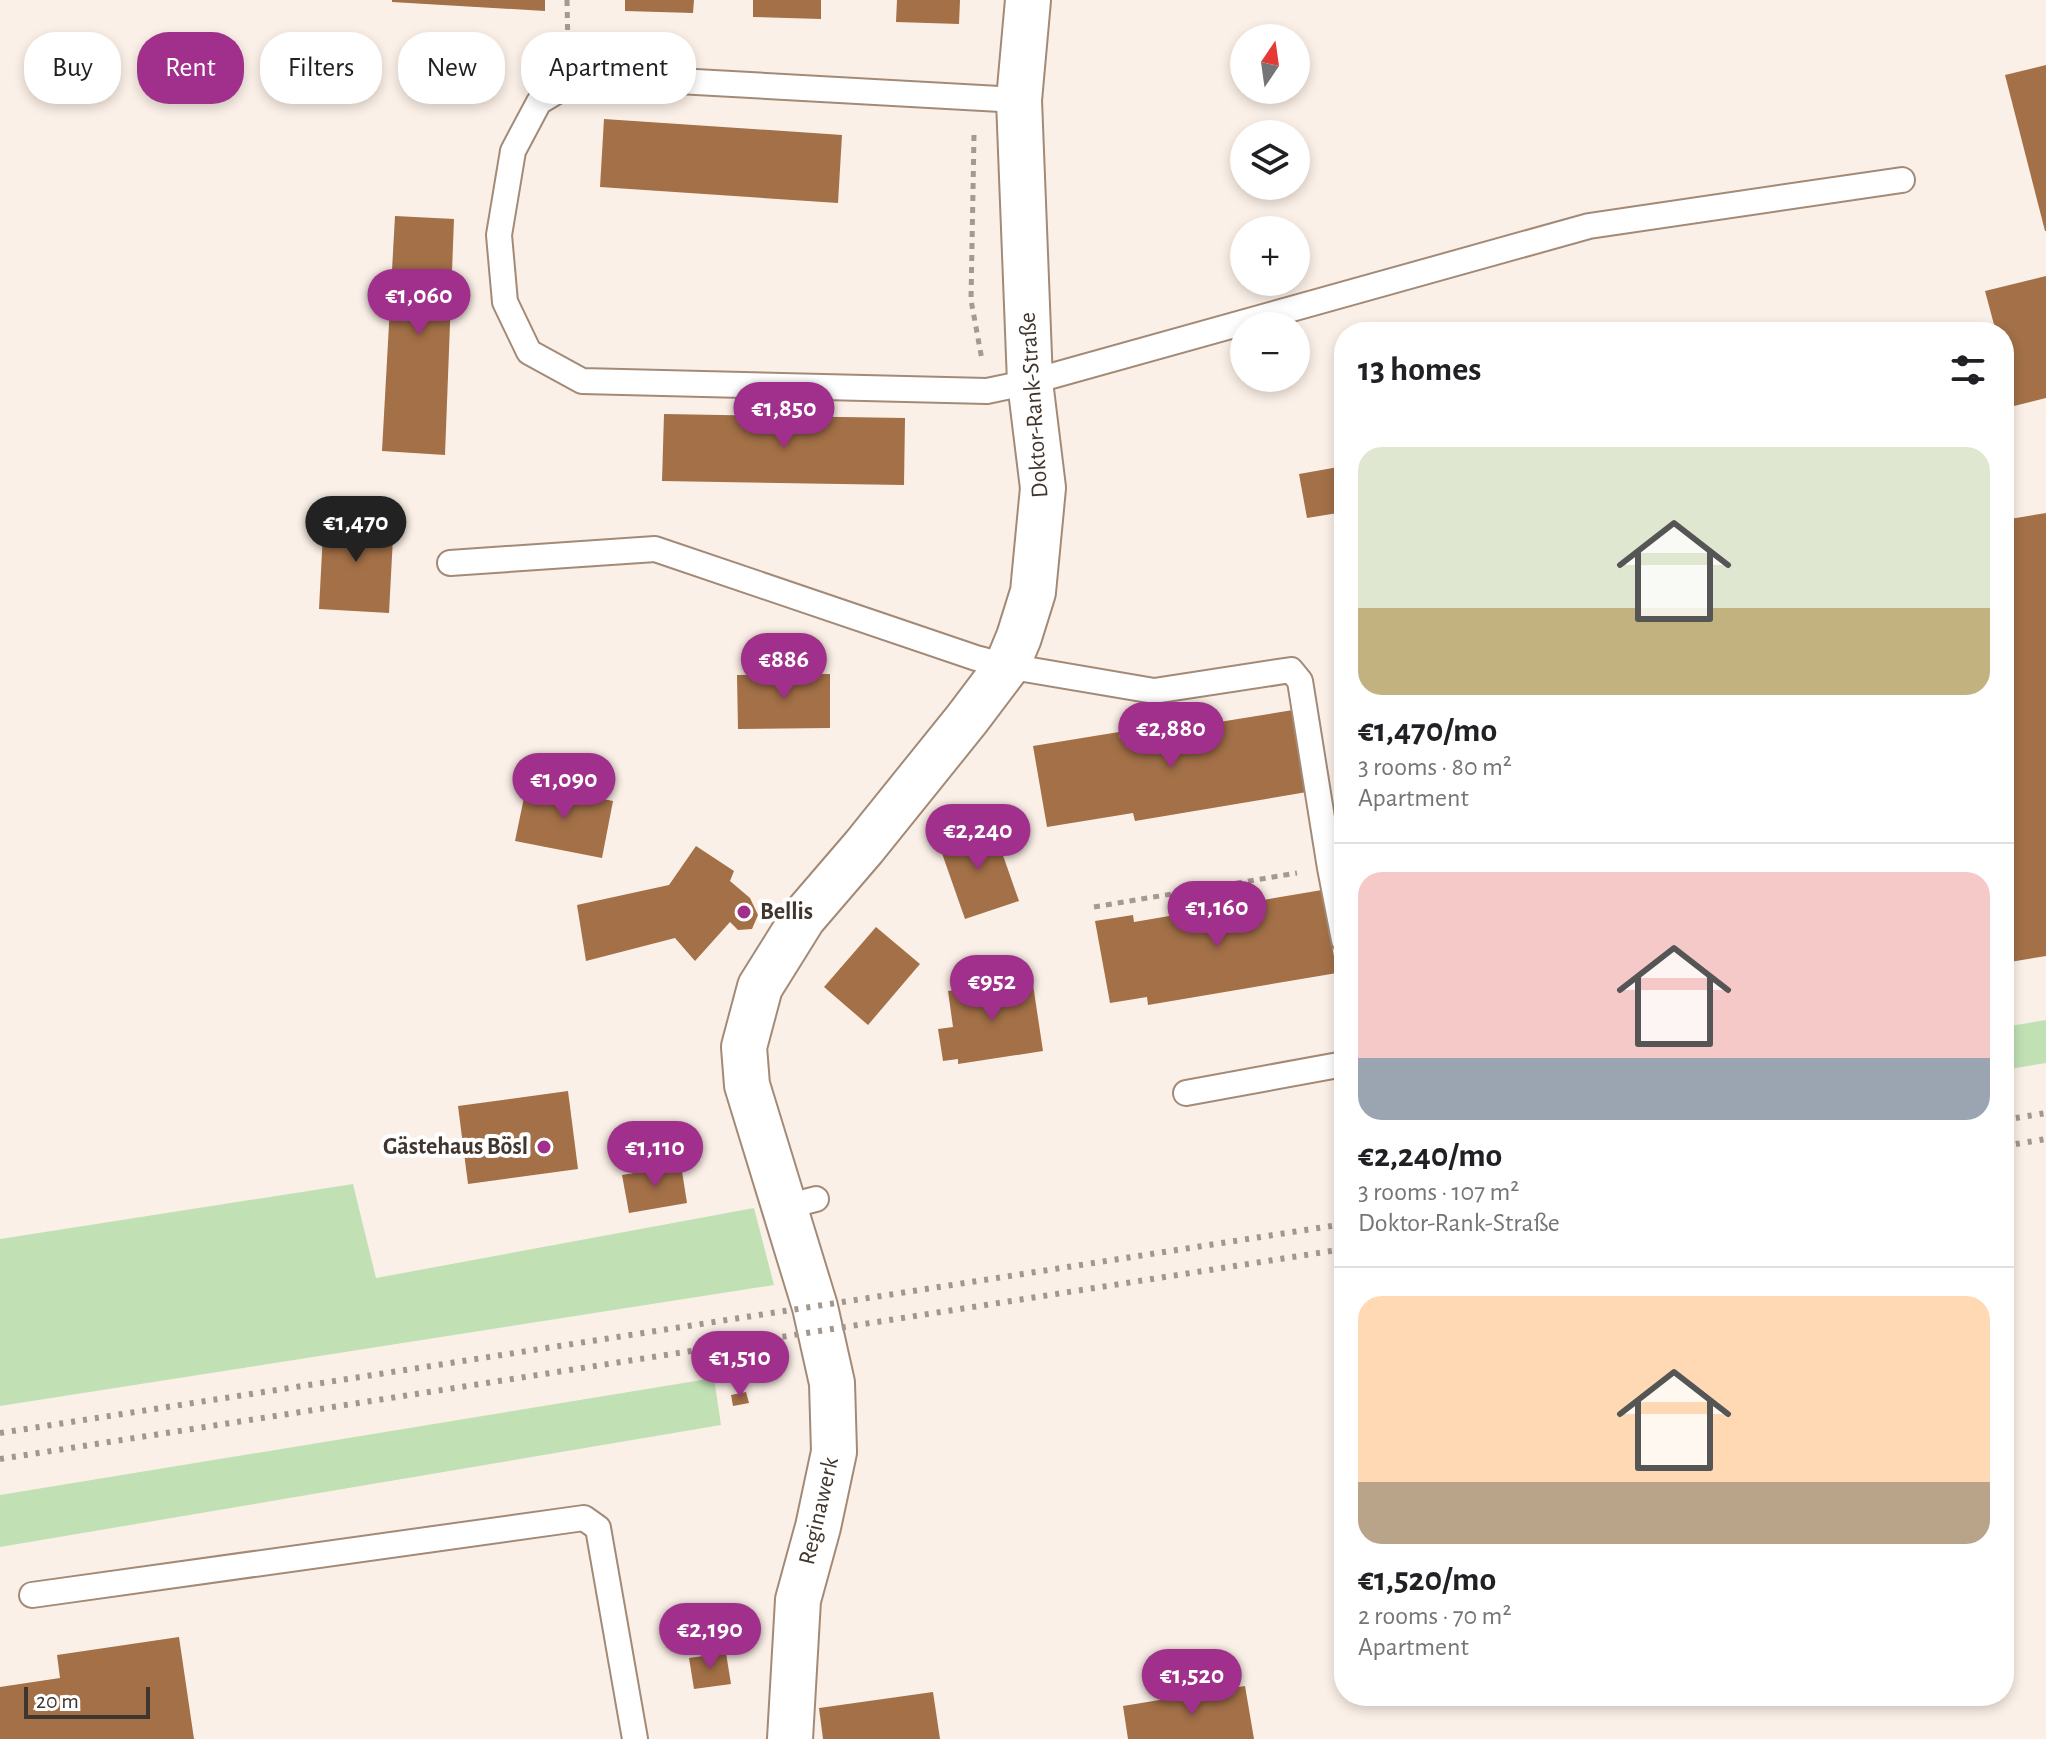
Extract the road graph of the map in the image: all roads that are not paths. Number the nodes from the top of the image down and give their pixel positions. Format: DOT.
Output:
graph roads {
  1 [pos="1028,0"];
  2 [pos="1019,100"];
  3 [pos="1902,180"];
  4 [pos="1030,382"];
  5 [pos="450,563"];
  6 [pos="1007,666"];
  7 [pos="1334,889"];
  8 [pos="1334,1066"];
  9 [pos="1186,1093"];
  10 [pos="821,1331"];
  11 [pos="32,1595"];
  12 [pos="781,1738"];
  13 [pos="635,1739"];
  1 -- 2 [label="street, Doktor-Rank-Straße"];
  2 -- 4 [label="street, Doktor-Rank-Straße"];
  2 -- 4 [label="lane"];
  3 -- 4 [label="lane"];
  4 -- 6 [label="street, Doktor-Rank-Straße"];
  5 -- 6 [label="lane"];
  6 -- 7 [label="lane"];
  6 -- 10 [label="street, Doktor-Rank-Straße"];
  8 -- 9 [label="lane"];
  10 -- 12 [label="street, Reginawerk"];
  11 -- 13 [label="lane"];
}
